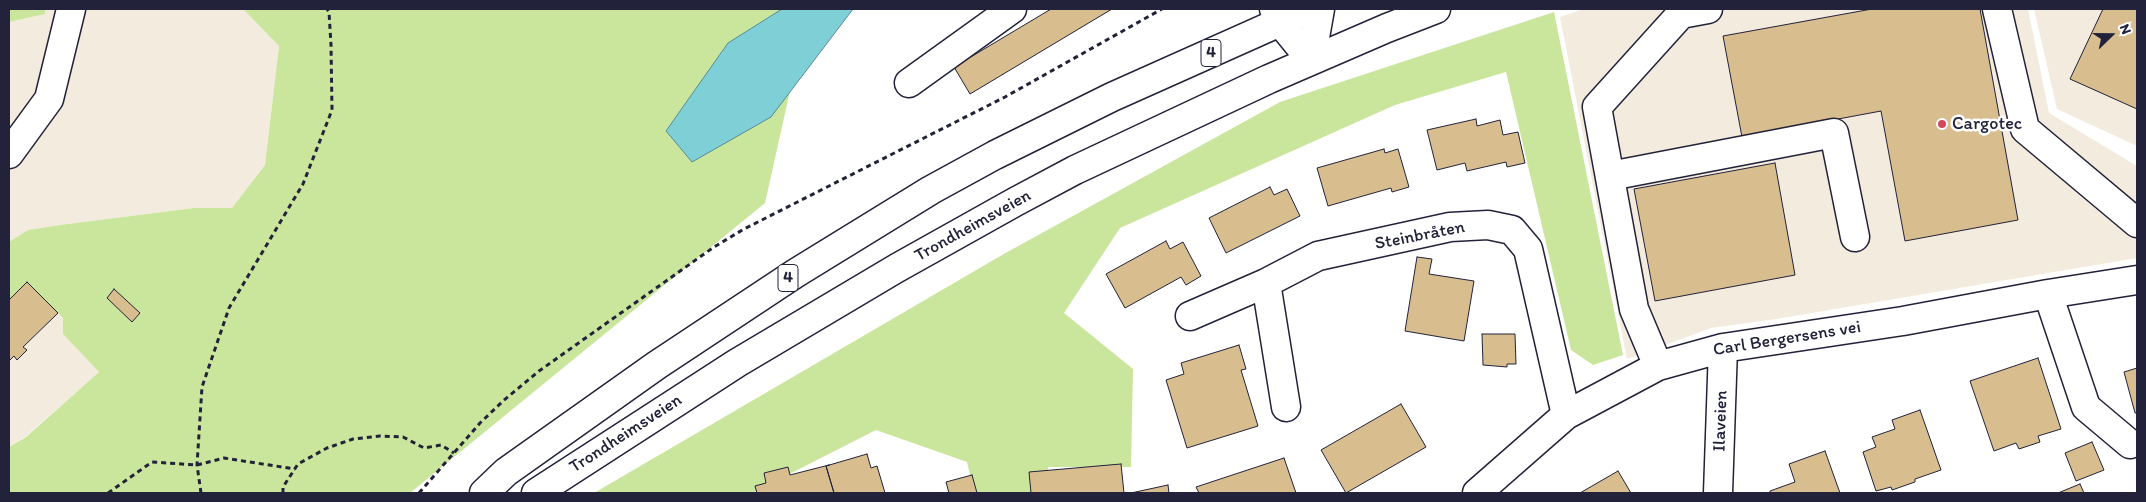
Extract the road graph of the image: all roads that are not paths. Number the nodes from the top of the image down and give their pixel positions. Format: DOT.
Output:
graph roads {
  1 [pos="71,9"];
  2 [pos="1012,9"];
  3 [pos="1309,9"];
  4 [pos="1320,9"];
  5 [pos="1436,9"];
  6 [pos="1708,9"];
  7 [pos="1998,9"];
  8 [pos="1277,15"];
  9 [pos="1311,60"];
  10 [pos="909,82"];
  11 [pos="9,154"];
  12 [pos="1610,176"];
  13 [pos="2137,223"];
  14 [pos="1855,237"];
  15 [pos="2137,280"];
  16 [pos="1266,283"];
  17 [pos="2048,294"];
  18 [pos="1190,316"];
  19 [pos="1723,348"];
  20 [pos="1658,366"];
  21 [pos="1286,407"];
  22 [pos="1566,415"];
  23 [pos="2130,444"];
  24 [pos="484,493"];
  25 [pos="536,493"];
  26 [pos="1477,493"];
  27 [pos="1718,493"];
  1 -- 11 [label="main road"];
  2 -- 10 [label="main road"];
  3 -- 8 [label="main road, Trondheimsveien / 4"];
  4 -- 9 [label="main road"];
  5 -- 9 [label="main road, Trondheimsveien"];
  6 -- 12 [label="main road"];
  7 -- 13 [label="main road"];
  8 -- 9 [label="main road"];
  8 -- 24 [label="main road, Trondheimsveien / 4"];
  9 -- 25 [label="main road, Trondheimsveien"];
  12 -- 14 [label="main road"];
  12 -- 20 [label="main road"];
  15 -- 17 [label="main road, Carl Bergersens vei"];
  16 -- 18 [label="main road, Steinbråten"];
  16 -- 21 [label="main road"];
  16 -- 22 [label="main road, Steinbråten"];
  17 -- 19 [label="main road, Carl Bergersens vei"];
  17 -- 23 [label="main road"];
  19 -- 20 [label="main road, Carl Bergersens vei"];
  19 -- 27 [label="main road, Ilaveien"];
  20 -- 22 [label="main road, Carl Bergersens vei"];
  22 -- 26 [label="main road, Carl Bergersens vei"];
}
